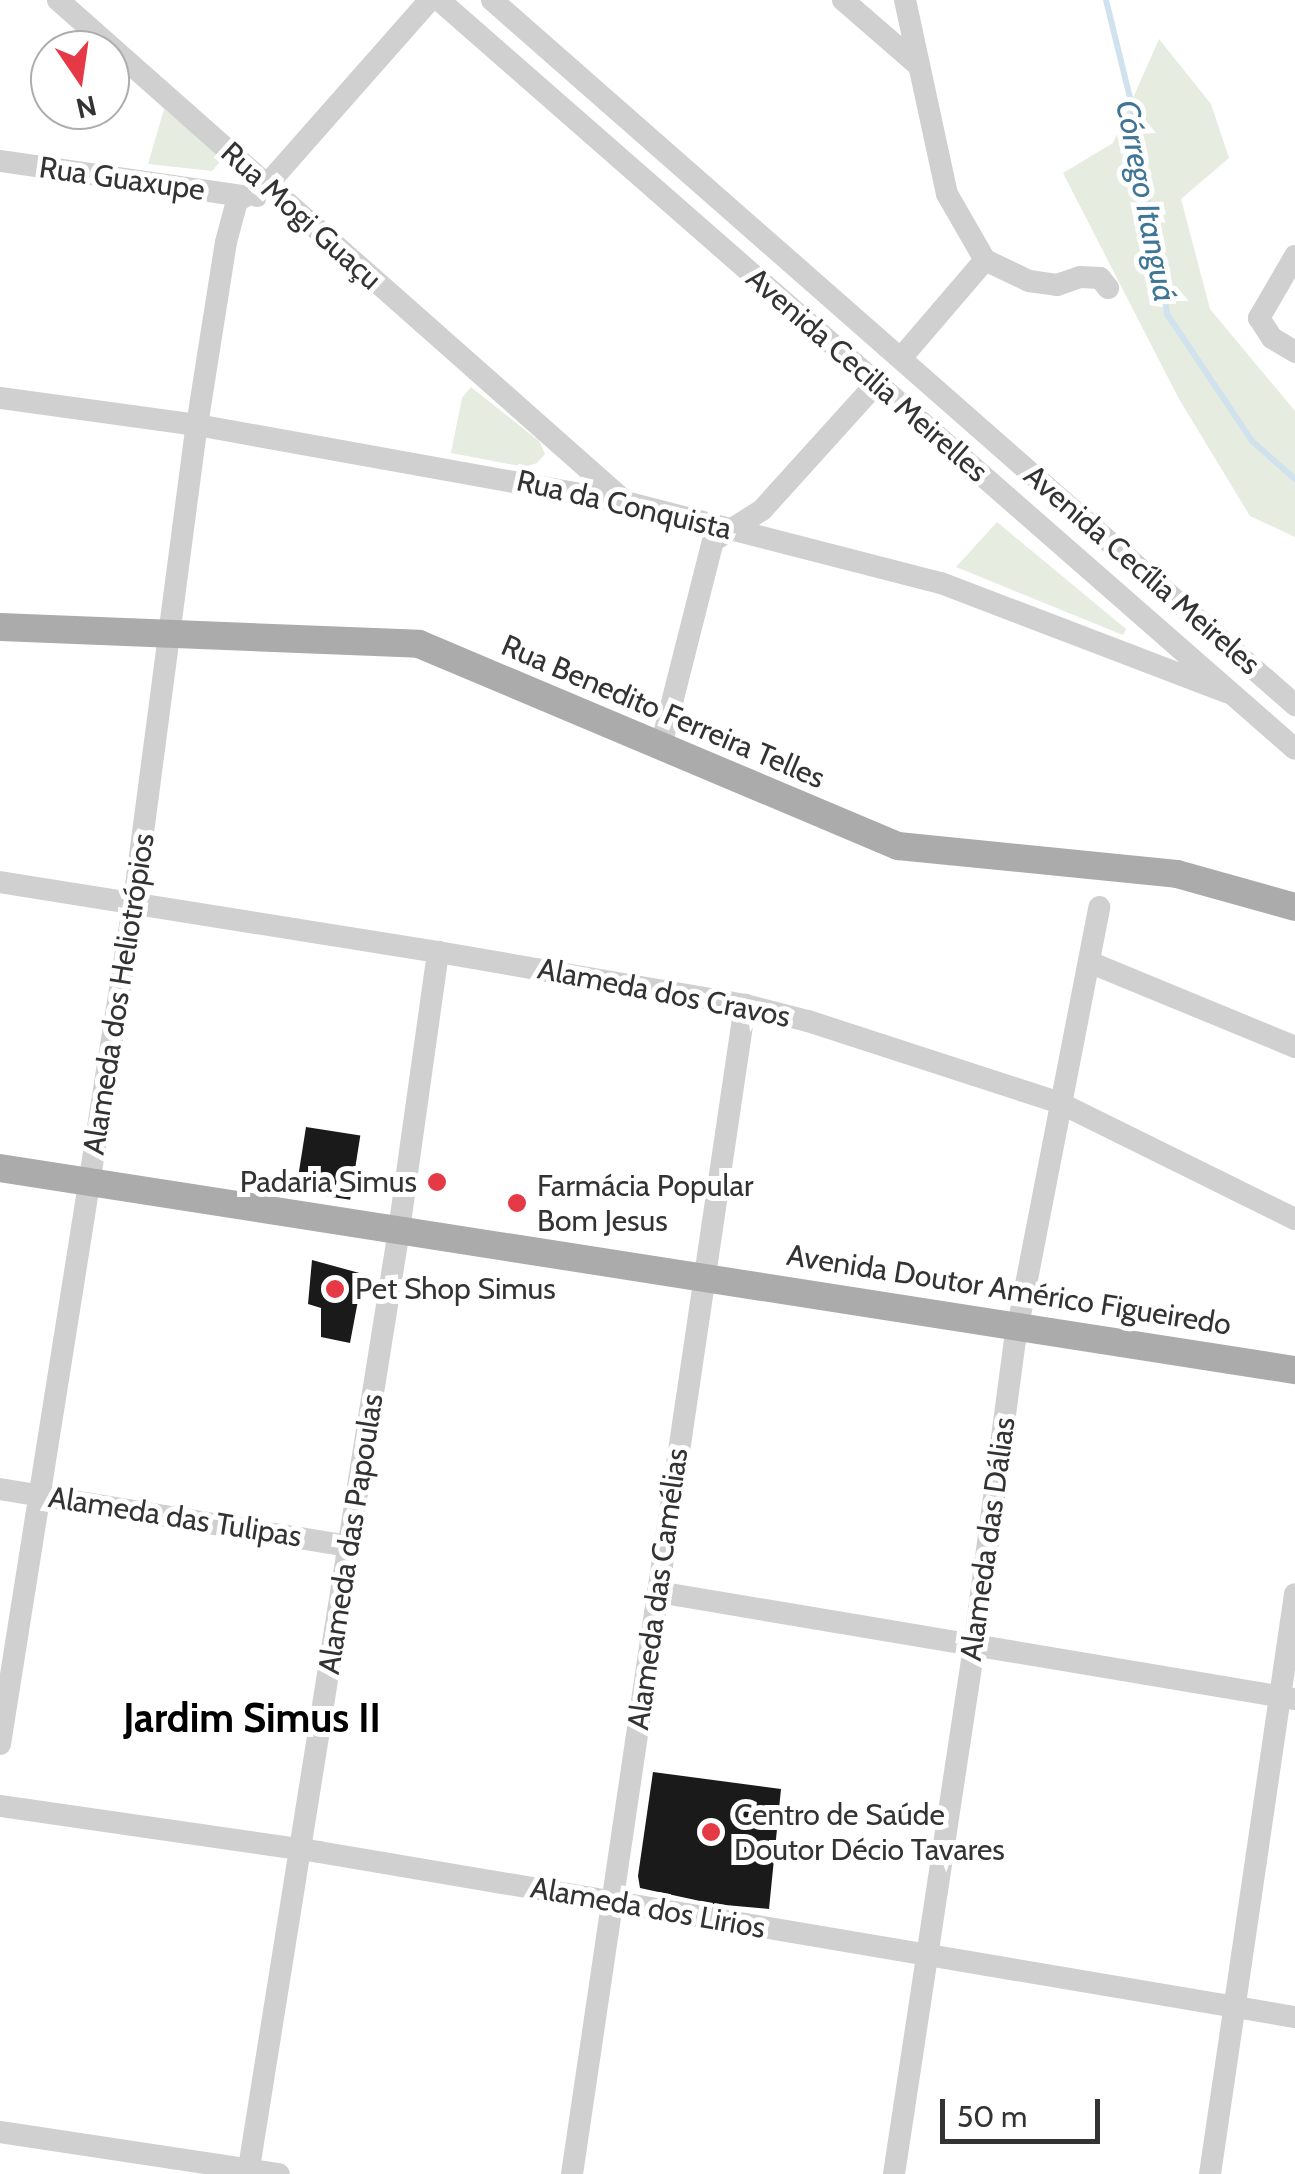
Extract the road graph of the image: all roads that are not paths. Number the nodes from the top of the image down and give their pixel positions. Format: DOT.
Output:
graph roads {
  1 [pos="58,0"];
  2 [pos="430,0"];
  3 [pos="440,0"];
  4 [pos="492,0"];
  5 [pos="844,0"];
  6 [pos="905,0"];
  7 [pos="918,65"];
  8 [pos="0,161"];
  9 [pos="268,184"];
  10 [pos="244,196"];
  11 [pos="226,242"];
  12 [pos="1295,256"];
  13 [pos="985,260"];
  14 [pos="1108,288"];
  15 [pos="1295,352"];
  16 [pos="900,358"];
  17 [pos="876,384"];
  18 [pos="0,398"];
  19 [pos="197,425"];
  20 [pos="543,432"];
  21 [pos="554,487"];
  22 [pos="626,502"];
  23 [pos="733,530"];
  24 [pos="0,627"];
  25 [pos="172,632"];
  26 [pos="1227,692"];
  27 [pos="1295,705"];
  28 [pos="661,746"];
  29 [pos="1295,749"];
  30 [pos="0,882"];
  31 [pos="134,900"];
  32 [pos="1099,907"];
  33 [pos="1295,907"];
  34 [pos="438,952"];
  35 [pos="1089,962"];
  36 [pos="745,1005"];
  37 [pos="1295,1047"];
  38 [pos="1060,1103"];
  39 [pos="0,1168"];
  40 [pos="90,1183"];
  41 [pos="1295,1220"];
  42 [pos="400,1230"];
  43 [pos="705,1275"];
  44 [pos="1018,1324"];
  45 [pos="1295,1370"];
  46 [pos="0,1489"];
  47 [pos="38,1495"];
  48 [pos="349,1546"];
  49 [pos="658,1592"];
  50 [pos="1295,1594"];
  51 [pos="974,1647"];
  52 [pos="1288,1698"];
  53 [pos="0,1744"];
  54 [pos="0,1806"];
  55 [pos="301,1849"];
  56 [pos="612,1902"];
  57 [pos="930,1956"];
  58 [pos="1237,2010"];
  59 [pos="1295,2018"];
  60 [pos="0,2132"];
  61 [pos="248,2172"];
  62 [pos="280,2174"];
  63 [pos="572,2174"];
  64 [pos="894,2174"];
  65 [pos="1210,2174"];
  1 -- 9 [label="street, Rua Mogi Guaçu"];
  2 -- 9 [label="street, Alameda dos Heliotrópios"];
  3 -- 17 [label="street, Avenida Cecilia Meirelles"];
  4 -- 16 [label="street, Avenida Cecília Meireles"];
  5 -- 7 [label="street"];
  6 -- 7 [label="street"];
  7 -- 13 [label="street"];
  8 -- 10 [label="street, Rua Guaxupe"];
  9 -- 10 [label="street, Alameda dos Heliotrópios"];
  9 -- 11 [label="street, Alameda dos Heliotrópios"];
  9 -- 20 [label="street, Rua Mogi Guaçu"];
  10 -- 11 [label="street, Alameda dos Heliotrópios"];
  11 -- 19 [label="street, Alameda dos Heliotrópios"];
  12 -- 15 [label="street"];
  13 -- 14 [label="street"];
  13 -- 16 [label="street"];
  16 -- 27 [label="street, Avenida Cecília Meireles"];
  17 -- 23 [label="street"];
  17 -- 26 [label="street, Avenida Cecilia Meirelles"];
  18 -- 19 [label="street, Rua da Conquista"];
  19 -- 21 [label="street, Rua da Conquista"];
  19 -- 25 [label="street, Alameda dos Heliotrópios"];
  20 -- 21 [label="street"];
  20 -- 22 [label="street, Rua Mogi Guaçu"];
  21 -- 22 [label="street, Rua da Conquista"];
  22 -- 23 [label="street, Rua da Conquista"];
  23 -- 26 [label="street, Rua da Conquista"];
  23 -- 28 [label="street"];
  24 -- 25 [label="main road, Rua Benedito Ferreira Telles"];
  25 -- 28 [label="main road, Rua Benedito Ferreira Telles"];
  25 -- 31 [label="street, Alameda dos Heliotrópios"];
  26 -- 29 [label="street, Avenida Cecilia Meirelles"];
  28 -- 33 [label="main road, Rua Benedito Ferreira Telles"];
  30 -- 31 [label="street, Alameda dos Cravos"];
  31 -- 34 [label="street, Alameda dos Cravos"];
  31 -- 40 [label="street, Alameda dos Heliotrópios"];
  32 -- 35 [label="street, Alameda das Dálias"];
  34 -- 36 [label="street, Alameda dos Cravos"];
  34 -- 42 [label="street, Alameda das Papoulas"];
  35 -- 37 [label="street"];
  35 -- 38 [label="street, Alameda das Dálias"];
  36 -- 38 [label="street, Alameda dos Cravos"];
  36 -- 43 [label="street, Alameda das Camélias"];
  38 -- 41 [label="street, Alameda dos Cravos"];
  38 -- 44 [label="street, Alameda das Dálias"];
  39 -- 40 [label="main road, Avenida Doutor Américo Figueiredo"];
  40 -- 42 [label="main road, Avenida Doutor Américo Figueiredo"];
  40 -- 47 [label="street, Alameda dos Heliotrópios"];
  42 -- 43 [label="main road, Avenida Doutor Américo Figueiredo"];
  42 -- 48 [label="street, Alameda das Papoulas"];
  43 -- 44 [label="main road, Avenida Doutor Américo Figueiredo"];
  43 -- 49 [label="street, Alameda das Camélias"];
  44 -- 45 [label="main road, Avenida Doutor Américo Figueiredo"];
  44 -- 51 [label="street, Alameda das Dálias"];
  46 -- 47 [label="street, Alameda das Tulipas"];
  47 -- 48 [label="street, Alameda das Tulipas"];
  47 -- 53 [label="street, Alameda dos Heliotrópios"];
  48 -- 55 [label="street, Alameda das Papoulas"];
  49 -- 51 [label="street"];
  49 -- 56 [label="street, Alameda das Camélias"];
  50 -- 52 [label="street"];
  51 -- 52 [label="street"];
  51 -- 57 [label="street, Alameda das Dálias"];
  52 -- 58 [label="street"];
  54 -- 55 [label="street, Alameda dos Lirios"];
  55 -- 56 [label="street, Alameda dos Lirios"];
  55 -- 61 [label="street, Alameda das Papoulas"];
  56 -- 57 [label="street, Alameda dos Lirios"];
  56 -- 63 [label="street, Alameda das Camélias"];
  57 -- 58 [label="street, Alameda dos Lirios"];
  57 -- 64 [label="street, Alameda das Dálias"];
  58 -- 59 [label="street, Alameda dos Lirios"];
  58 -- 65 [label="street"];
  60 -- 61 [label="street"];
  61 -- 62 [label="street"];
}
